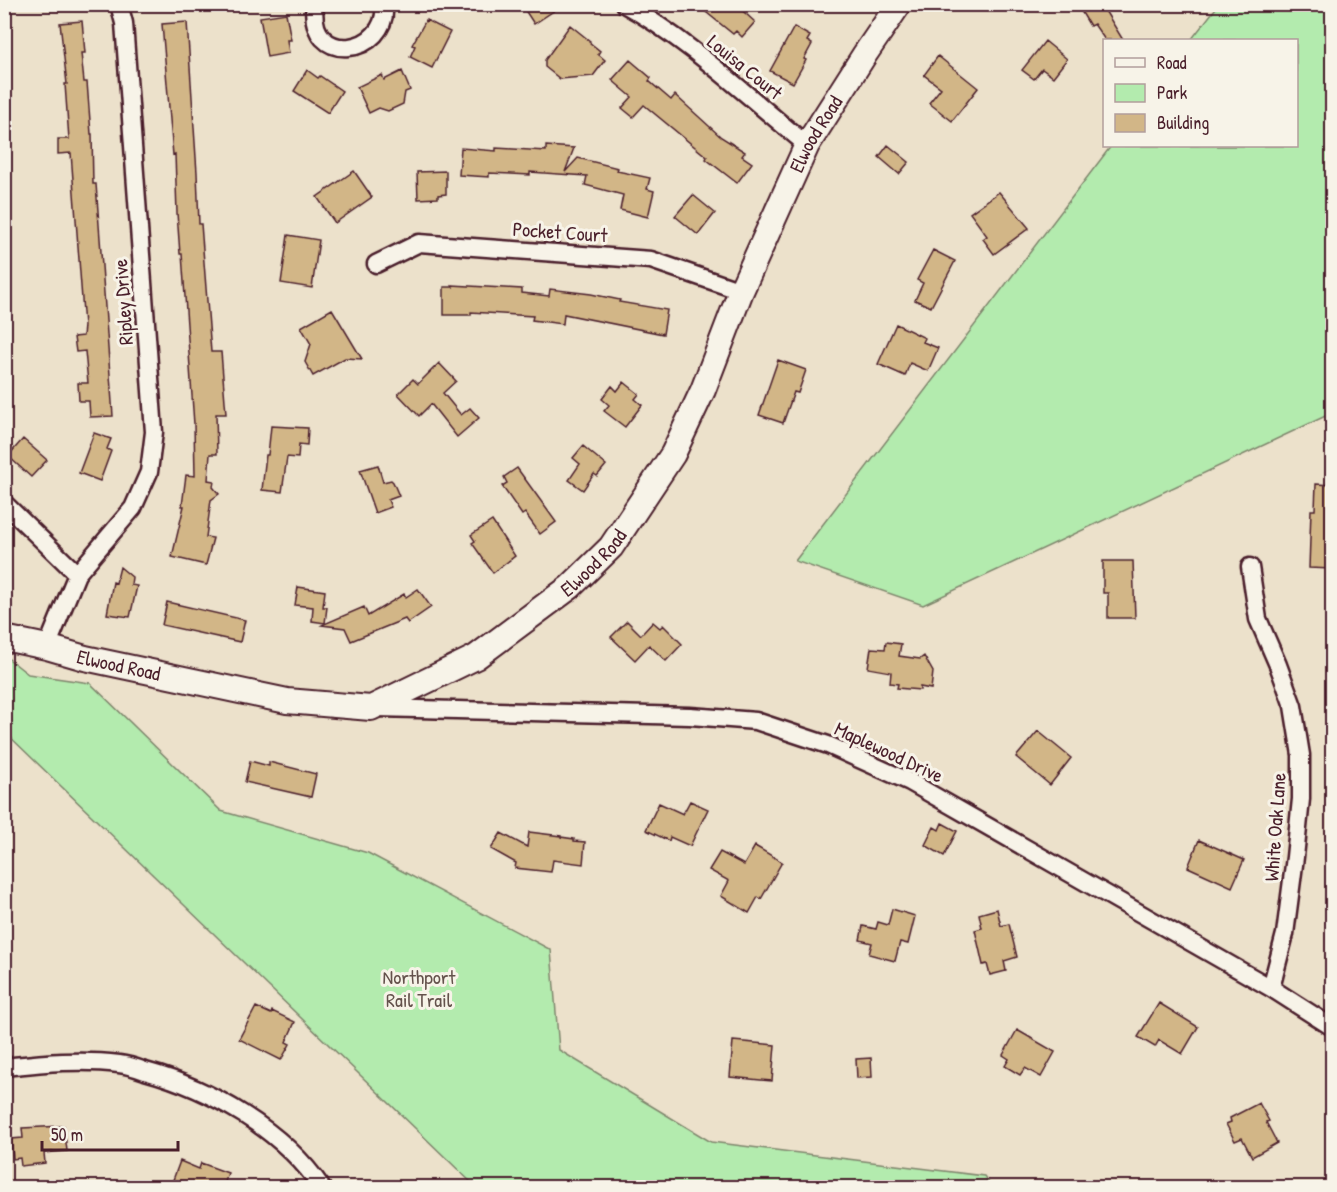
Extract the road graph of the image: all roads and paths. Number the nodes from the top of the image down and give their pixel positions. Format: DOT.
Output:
graph roads {
  1 [pos="119,4"];
  2 [pos="315,4"];
  3 [pos="384,4"];
  4 [pos="624,4"];
  5 [pos="899,4"];
  6 [pos="807,145"];
  7 [pos="376,264"];
  8 [pos="741,291"];
  9 [pos="4,504"];
  10 [pos="1250,567"];
  11 [pos="77,574"];
  12 [pos="4,638"];
  13 [pos="47,647"];
  14 [pos="371,708"];
  15 [pos="1271,988"];
  16 [pos="1332,1027"];
  17 [pos="4,1067"];
  18 [pos="321,1188"];
  1 -- 11 [label="street, Ripley Drive"];
  2 -- 3 [label="street"];
  4 -- 6 [label="street, Louisa Court"];
  5 -- 6 [label="main road, Elwood Road"];
  6 -- 8 [label="main road, Elwood Road"];
  7 -- 8 [label="street, Pocket Court"];
  8 -- 14 [label="main road, Elwood Road"];
  9 -- 11 [label="street"];
  10 -- 15 [label="street, White Oak Lane"];
  11 -- 13 [label="street, Ripley Drive"];
  12 -- 13 [label="main road, Elwood Road"];
  13 -- 14 [label="main road, Elwood Road"];
  14 -- 15 [label="street, Maplewood Drive"];
  15 -- 16 [label="street, Maplewood Drive"];
  17 -- 18 [label="street"];
}
